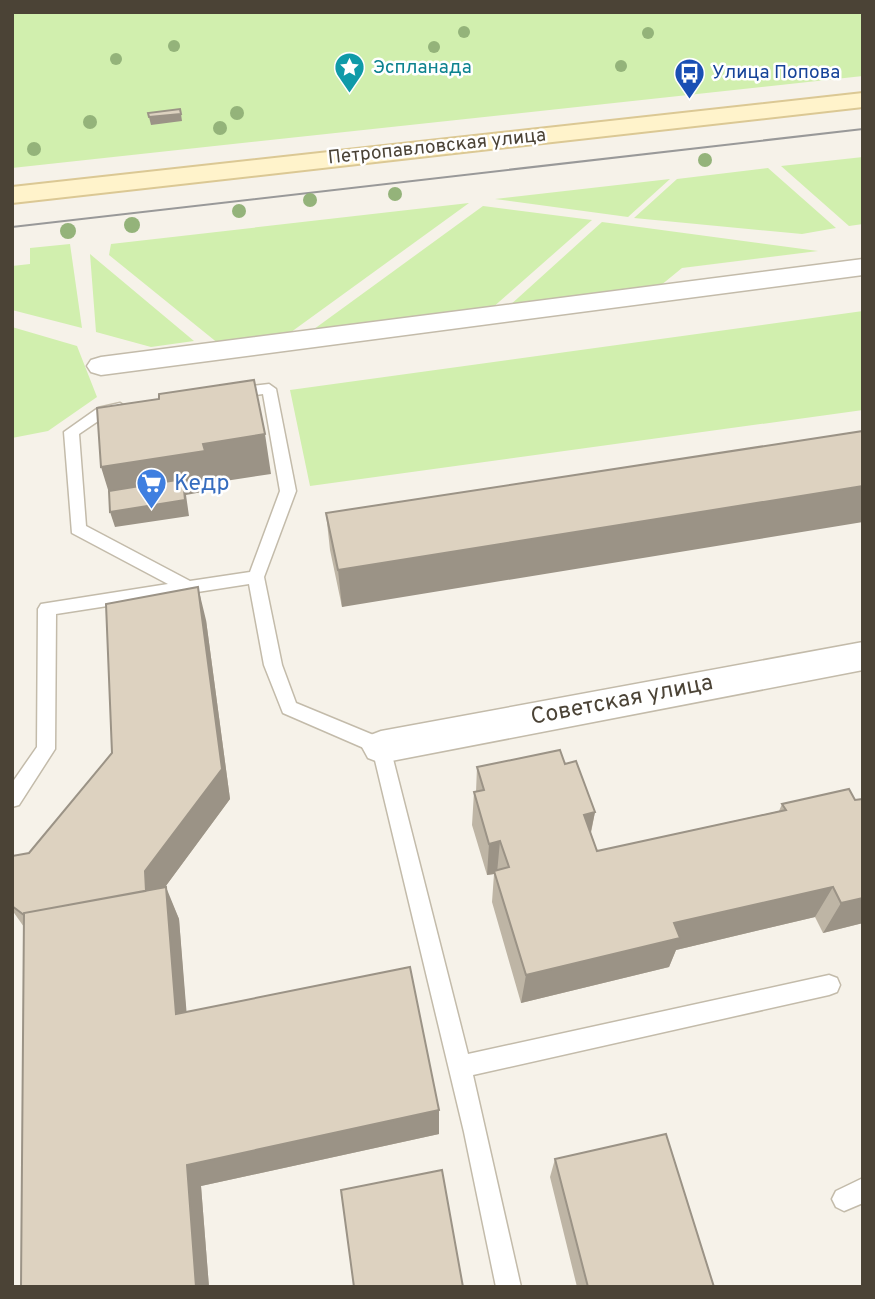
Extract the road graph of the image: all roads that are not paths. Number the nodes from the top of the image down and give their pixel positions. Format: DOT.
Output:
graph roads {
  1 [pos="863,100"];
  2 [pos="12,195"];
  3 [pos="863,267"];
  4 [pos="101,366"];
  5 [pos="218,396"];
  6 [pos="141,405"];
  7 [pos="256,577"];
  8 [pos="189,588"];
  9 [pos="863,656"];
  10 [pos="381,747"];
  11 [pos="12,799"];
  12 [pos="829,985"];
  13 [pos="459,1067"];
  14 [pos="509,1287"];
  1 -- 2 [label="main road, Петропавловская улица"];
  3 -- 4 [label="street"];
  5 -- 7 [label="lane"];
  6 -- 8 [label="lane"];
  7 -- 8 [label="lane"];
  7 -- 10 [label="lane"];
  8 -- 11 [label="lane"];
  9 -- 10 [label="street, Советская улица"];
  10 -- 13 [label="lane"];
  12 -- 13 [label="lane"];
  13 -- 14 [label="lane"];
}
